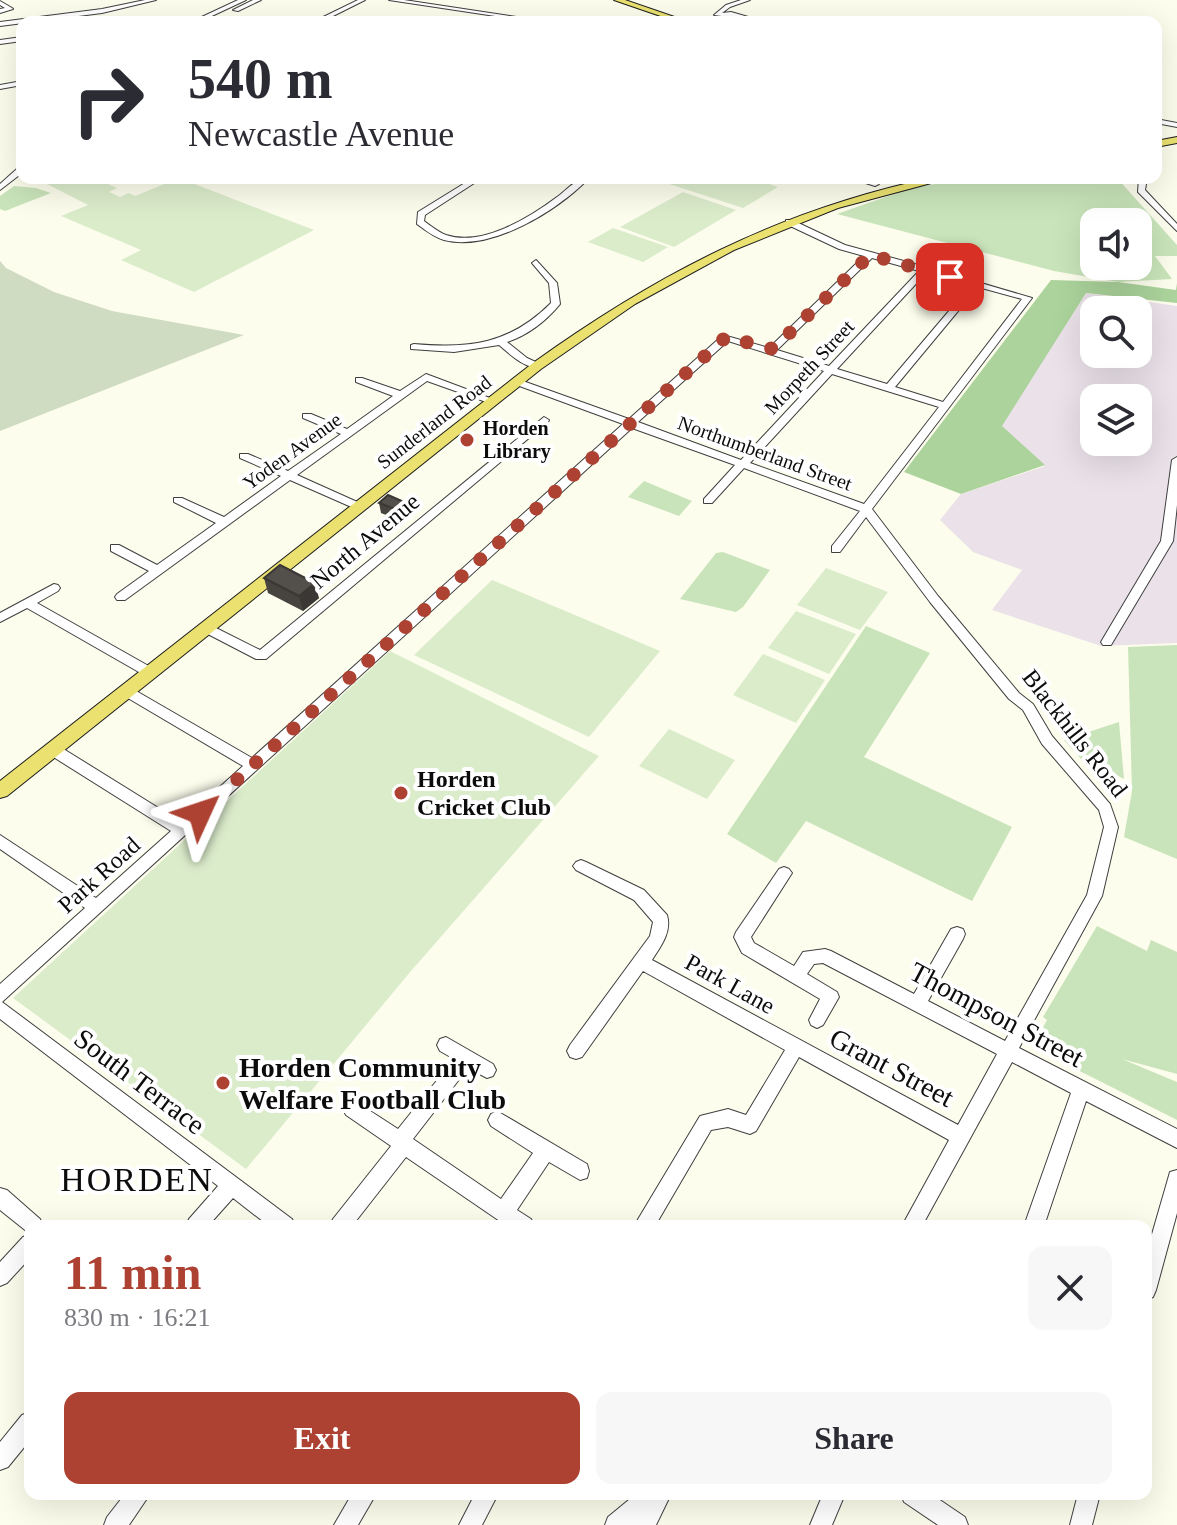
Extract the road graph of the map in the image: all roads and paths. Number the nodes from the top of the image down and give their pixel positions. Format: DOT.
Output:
graph roads {
  1 [pos="153,0"];
  2 [pos="243,0"];
  3 [pos="258,0"];
  4 [pos="362,0"];
  5 [pos="392,0"];
  6 [pos="618,0"];
  7 [pos="747,0"];
  8 [pos="0,3"];
  9 [pos="61,6"];
  10 [pos="0,11"];
  11 [pos="486,13"];
  12 [pos="66,15"];
  13 [pos="717,15"];
  14 [pos="59,16"];
  15 [pos="207,16"];
  16 [pos="223,16"];
  17 [pos="329,16"];
  18 [pos="481,16"];
  19 [pos="506,16"];
  20 [pos="667,16"];
  21 [pos="739,16"];
  22 [pos="16,40"];
  23 [pos="13,41"];
  24 [pos="0,42"];
  25 [pos="16,44"];
  26 [pos="11,75"];
  27 [pos="16,75"];
  28 [pos="16,174"];
  29 [pos="468,184"];
  30 [pos="579,184"];
  31 [pos="1142,184"];
  32 [pos="876,185"];
  33 [pos="0,188"];
  34 [pos="789,222"];
  35 [pos="1177,229"];
  36 [pos="870,255"];
  37 [pos="936,257"];
  38 [pos="536,263"];
  39 [pos="924,270"];
  40 [pos="976,284"];
  41 [pos="501,342"];
  42 [pos="414,347"];
  43 [pos="773,349"];
  44 [pos="537,366"];
  45 [pos="831,370"];
  46 [pos="359,380"];
  47 [pos="517,382"];
  48 [pos="889,388"];
  49 [pos="400,395"];
  50 [pos="493,401"];
  51 [pos="945,406"];
  52 [pos="307,416"];
  53 [pos="544,420"];
  54 [pos="630,423"];
  55 [pos="348,433"];
  56 [pos="244,456"];
  57 [pos="1177,460"];
  58 [pos="742,464"];
  59 [pos="288,476"];
  60 [pos="178,500"];
  61 [pos="708,501"];
  62 [pos="360,507"];
  63 [pos="866,509"];
  64 [pos="224,522"];
  65 [pos="115,548"];
  66 [pos="836,549"];
  67 [pos="157,570"];
  68 [pos="54,588"];
  69 [pos="121,597"];
  70 [pos="27,603"];
  71 [pos="0,618"];
  72 [pos="206,628"];
  73 [pos="1107,642"];
  74 [pos="149,672"];
  75 [pos="126,691"];
  76 [pos="52,749"];
  77 [pos="253,765"];
  78 [pos="0,791"];
  79 [pos="182,830"];
  80 [pos="0,841"];
  81 [pos="581,866"];
  82 [pos="784,873"];
  83 [pos="96,907"];
  84 [pos="957,934"];
  85 [pos="641,962"];
  86 [pos="797,975"];
  87 [pos="0,995"];
  88 [pos="918,1002"];
  89 [pos="0,1009"];
  90 [pos="817,1020"];
  91 [pos="446,1045"];
  92 [pos="796,1047"];
  93 [pos="1007,1048"];
  94 [pos="576,1051"];
  95 [pos="466,1057"];
  96 [pos="487,1070"];
  97 [pos="1081,1088"];
  98 [pos="352,1109"];
  99 [pos="497,1120"];
  100 [pos="960,1136"];
  101 [pos="1177,1139"];
  102 [pos="402,1142"];
  103 [pos="546,1150"];
  104 [pos="580,1171"];
  105 [pos="1177,1179"];
  106 [pos="231,1185"];
  107 [pos="0,1197"];
  108 [pos="504,1212"];
  109 [pos="26,1220"];
  110 [pos="201,1220"];
  111 [pos="277,1220"];
  112 [pos="344,1220"];
  113 [pos="515,1220"];
  114 [pos="648,1220"];
  115 [pos="915,1220"];
  116 [pos="1036,1220"];
  117 [pos="24,1250"];
  118 [pos="1152,1269"];
  119 [pos="0,1276"];
  120 [pos="24,1430"];
  121 [pos="0,1459"];
  122 [pos="134,1500"];
  123 [pos="361,1500"];
  124 [pos="484,1500"];
  125 [pos="646,1500"];
  126 [pos="657,1500"];
  127 [pos="831,1500"];
  128 [pos="921,1500"];
  129 [pos="1087,1500"];
  130 [pos="115,1525"];
  131 [pos="345,1525"];
  132 [pos="470,1525"];
  133 [pos="616,1525"];
  134 [pos="644,1525"];
  135 [pos="821,1525"];
  136 [pos="957,1525"];
  137 [pos="1081,1525"];
  1 -- 12 [label="street"];
  2 -- 15 [label="street"];
  3 -- 16 [label="street"];
  4 -- 17 [label="street"];
  5 -- 11 [label="street"];
  6 -- 20 [label="main road"];
  7 -- 13 [label="street"];
  8 -- 10 [label="street"];
  9 -- 12 [label="street"];
  11 -- 18 [label="street"];
  11 -- 19 [label="street"];
  12 -- 14 [label="street"];
  13 -- 21 [label="street"];
  22 -- 23 [label="street"];
  23 -- 24 [label="street"];
  23 -- 25 [label="street"];
  26 -- 27 [label="street"];
  28 -- 33 [label="street"];
  29 -- 30 [label="street"];
  31 -- 35 [label="street"];
  32 -- 34 [label="main road, Sunderland Road"];
  34 -- 36 [label="street"];
  34 -- 44 [label="main road, Sunderland Road"];
  36 -- 39 [label="street"];
  36 -- 43 [label="street"];
  37 -- 39 [label="street, Morpeth Street"];
  38 -- 41 [label="street"];
  39 -- 40 [label="street"];
  39 -- 45 [label="street, Morpeth Street"];
  40 -- 48 [label="street"];
  40 -- 51 [label="street"];
  41 -- 42 [label="street"];
  41 -- 44 [label="street"];
  43 -- 45 [label="street"];
  43 -- 54 [label="street, Park Road"];
  44 -- 47 [label="main road, Sunderland Road"];
  45 -- 48 [label="street"];
  45 -- 58 [label="street, Morpeth Street"];
  46 -- 49 [label="street"];
  47 -- 50 [label="main road, Sunderland Road"];
  47 -- 54 [label="street, Northumberland Street"];
  48 -- 51 [label="street"];
  49 -- 50 [label="street, Yoden Avenue"];
  49 -- 55 [label="street, Yoden Avenue"];
  50 -- 62 [label="main road, Sunderland Road"];
  51 -- 63 [label="street"];
  52 -- 55 [label="street"];
  53 -- 72 [label="street, North Avenue"];
  54 -- 58 [label="street, Northumberland Street"];
  54 -- 77 [label="street, Park Road"];
  55 -- 59 [label="street, Yoden Avenue"];
  56 -- 59 [label="street"];
  57 -- 73 [label="street"];
  58 -- 61 [label="street, Morpeth Street"];
  58 -- 63 [label="street, Northumberland Street"];
  59 -- 62 [label="street"];
  59 -- 64 [label="street, Yoden Avenue"];
  60 -- 64 [label="street"];
  62 -- 72 [label="main road, Sunderland Road"];
  63 -- 66 [label="street"];
  63 -- 93 [label="street, Blackhills Road"];
  64 -- 67 [label="street, Yoden Avenue"];
  65 -- 67 [label="street"];
  67 -- 69 [label="street, Yoden Avenue"];
  68 -- 70 [label="street"];
  70 -- 71 [label="street"];
  70 -- 74 [label="street"];
  72 -- 74 [label="main road, Sunderland Road"];
  74 -- 75 [label="main road, Sunderland Road"];
  75 -- 76 [label="main road, Sunderland Road"];
  75 -- 77 [label="street"];
  76 -- 78 [label="main road, Sunderland Road"];
  76 -- 79 [label="street"];
  77 -- 79 [label="street, Park Road"];
  79 -- 83 [label="street, Park Road"];
  80 -- 83 [label="street"];
  81 -- 85 [label="street"];
  82 -- 86 [label="street"];
  83 -- 87 [label="street, Park Road"];
  84 -- 88 [label="street"];
  85 -- 92 [label="street, Park Lane"];
  85 -- 94 [label="street"];
  86 -- 88 [label="street, Thompson Street"];
  86 -- 90 [label="street"];
  88 -- 93 [label="street, Thompson Street"];
  89 -- 106 [label="street, South Terrace"];
  91 -- 95 [label="street"];
  92 -- 100 [label="street, Grant Street"];
  92 -- 114 [label="street"];
  93 -- 97 [label="street, Thompson Street"];
  93 -- 100 [label="street, Blackhills Road"];
  95 -- 96 [label="street"];
  95 -- 102 [label="street"];
  97 -- 101 [label="street, Thompson Street"];
  97 -- 116 [label="street"];
  98 -- 102 [label="street"];
  99 -- 103 [label="street"];
  100 -- 115 [label="street, Blackhills Road"];
  102 -- 108 [label="street"];
  102 -- 112 [label="street"];
  103 -- 104 [label="street"];
  103 -- 108 [label="street"];
  105 -- 118 [label="street"];
  106 -- 110 [label="street"];
  106 -- 111 [label="street, South Terrace"];
  107 -- 109 [label="street"];
  108 -- 113 [label="street"];
  117 -- 119 [label="street"];
  120 -- 121 [label="street"];
  122 -- 130 [label="street"];
  123 -- 131 [label="street"];
  124 -- 132 [label="street"];
  125 -- 133 [label="street"];
  126 -- 134 [label="street"];
  127 -- 135 [label="street"];
  128 -- 136 [label="street"];
  129 -- 137 [label="street"];
}
